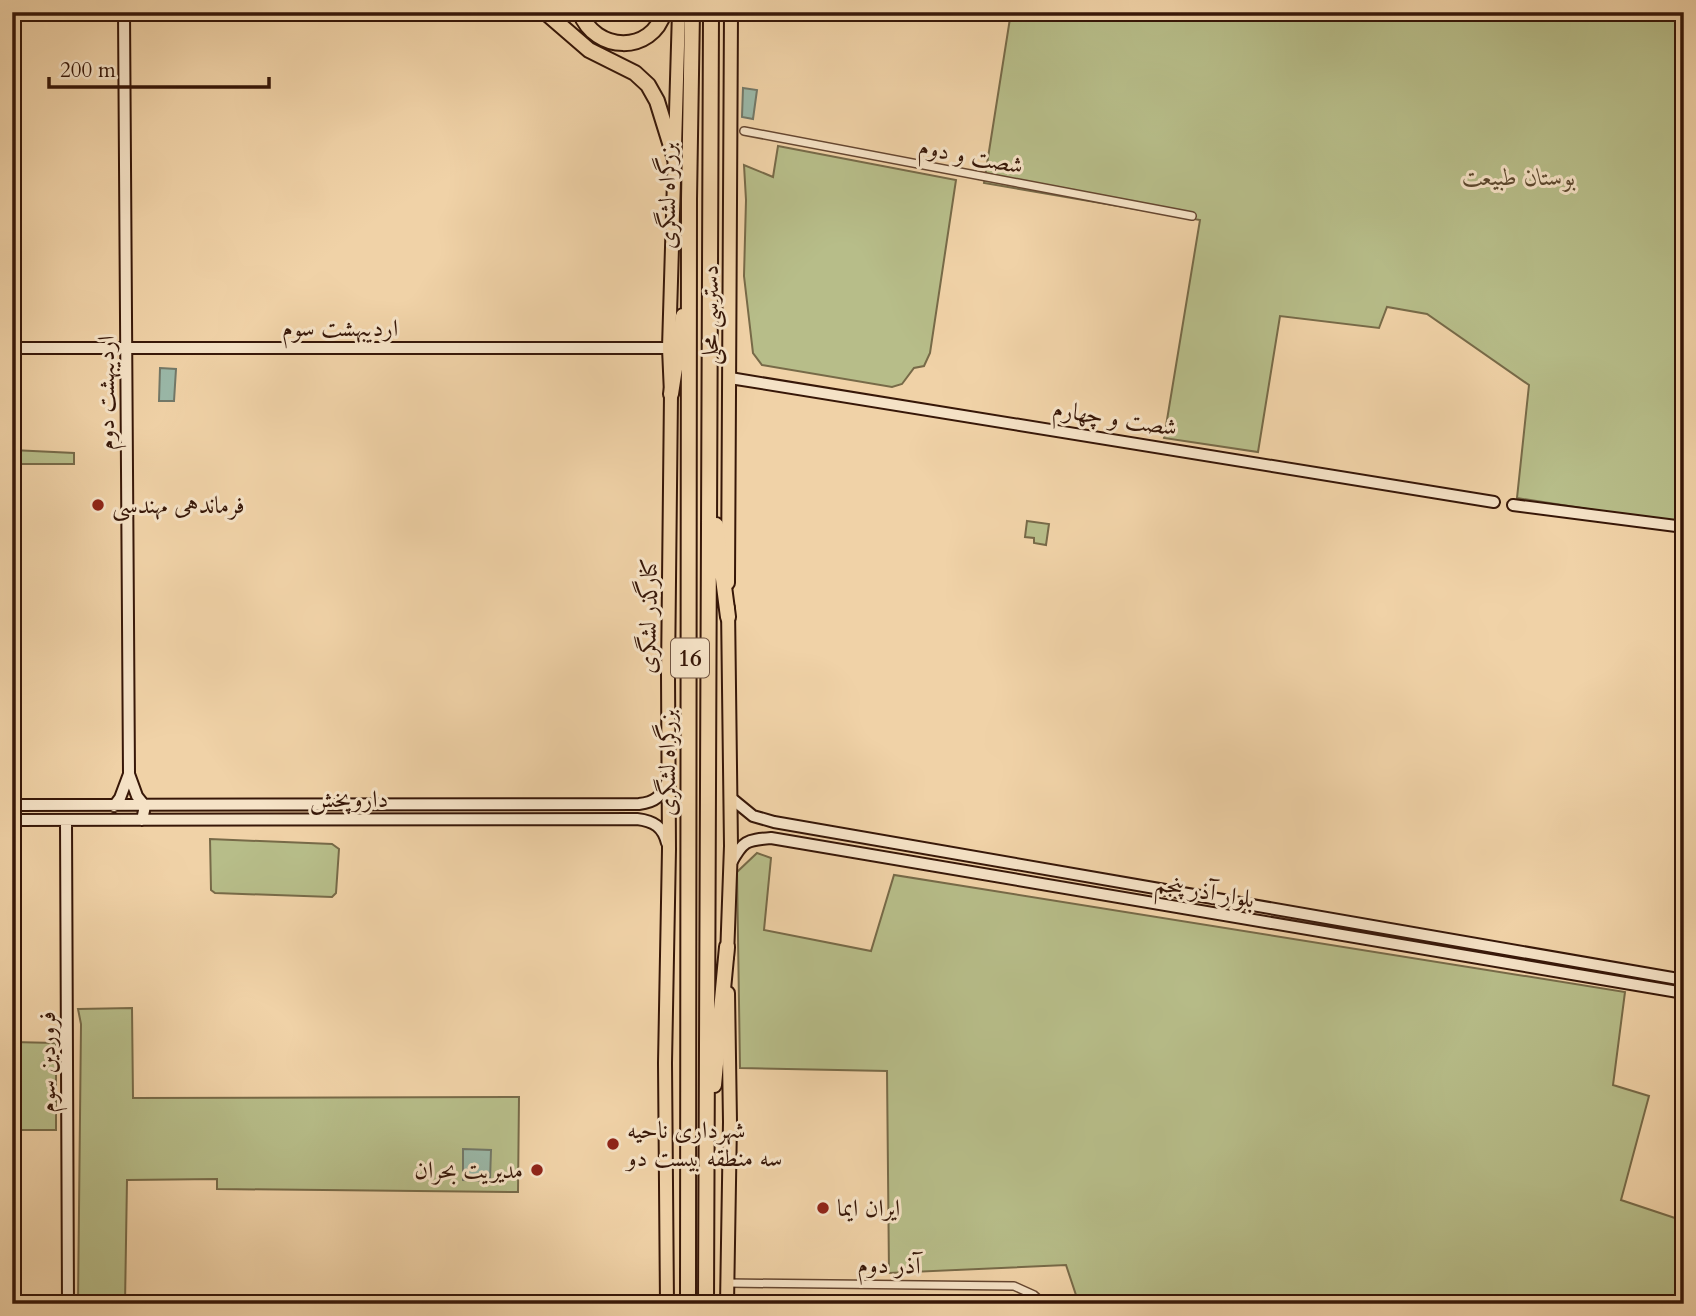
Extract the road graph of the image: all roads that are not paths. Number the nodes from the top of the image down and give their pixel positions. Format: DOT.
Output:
graph roads {
  1 [pos="124,12"];
  2 [pos="545,12"];
  3 [pos="580,12"];
  4 [pos="664,12"];
  5 [pos="679,12"];
  6 [pos="692,12"];
  7 [pos="711,12"];
  8 [pos="731,12"];
  9 [pos="744,131"];
  10 [pos="675,159"];
  11 [pos="1192,216"];
  12 [pos="690,255"];
  13 [pos="12,348"];
  14 [pos="127,348"];
  15 [pos="668,348"];
  16 [pos="730,378"];
  17 [pos="671,394"];
  18 [pos="709,453"];
  19 [pos="1494,502"];
  20 [pos="1513,505"];
  21 [pos="1684,527"];
  22 [pos="728,617"];
  23 [pos="129,774"];
  24 [pos="669,779"];
  25 [pos="731,798"];
  26 [pos="639,804"];
  27 [pos="12,805"];
  28 [pos="114,806"];
  29 [pos="145,806"];
  30 [pos="637,819"];
  31 [pos="12,820"];
  32 [pos="142,820"];
  33 [pos="66,821"];
  34 [pos="669,849"];
  35 [pos="730,863"];
  36 [pos="727,947"];
  37 [pos="1569,961"];
  38 [pos="1565,973"];
  39 [pos="1684,980"];
  40 [pos="1684,993"];
  41 [pos="706,1139"];
  42 [pos="727,1283"];
  43 [pos="68,1304"];
  44 [pos="667,1304"];
  45 [pos="688,1304"];
  46 [pos="706,1304"];
  47 [pos="727,1304"];
  48 [pos="1044,1304"];
  1 -- 14 [label="street, اردیبهشت دوم"];
  2 -- 10 [label="highway"];
  3 -- 4 [label="highway"];
  5 -- 10 [label="main road, کنارگذر لشگری"];
  6 -- 12 [label="highway, بزرگراه لشگری / 16"];
  7 -- 18 [label="highway, بزرگراه لشگری / 16"];
  8 -- 16 [label="main road, دسترسی محلی"];
  9 -- 11 [label="street, شصت و دوم"];
  10 -- 15 [label="main road, کنارگذر لشگری"];
  12 -- 17 [label="highway"];
  12 -- 45 [label="highway, بزرگراه لشگری / 16"];
  13 -- 14 [label="street, اردیبهشت سوم"];
  14 -- 15 [label="street, اردیبهشت سوم"];
  14 -- 23 [label="street, اردیبهشت دوم"];
  15 -- 17 [label="main road, کنارگذر لشگری"];
  16 -- 19 [label="street, شصت و چهارم"];
  16 -- 22 [label="main road, دسترسی محلی"];
  17 -- 24 [label="main road, کنارگذر لشگری"];
  18 -- 22 [label="highway"];
  18 -- 41 [label="highway, بزرگراه لشگری / 16"];
  20 -- 21 [label="street"];
  22 -- 25 [label="main road"];
  23 -- 28 [label="street, اردیبهشت دوم"];
  23 -- 29 [label="street, اردیبهشت دوم"];
  24 -- 26 [label="street"];
  24 -- 34 [label="main road, کنارگذر لشگری"];
  25 -- 35 [label="main road"];
  25 -- 37 [label="street, بلوار آذر پنجم"];
  26 -- 29 [label="street, داروپخش"];
  26 -- 30 [label="street"];
  27 -- 28 [label="street, داروپخش"];
  28 -- 29 [label="street, داروپخش"];
  29 -- 32 [label="street"];
  30 -- 32 [label="street, داروپخش"];
  30 -- 34 [label="street"];
  31 -- 33 [label="street, داروپخش"];
  32 -- 33 [label="street, داروپخش"];
  33 -- 43 [label="street, فروردین سوم"];
  34 -- 44 [label="main road, کنارگذر لشگری"];
  35 -- 36 [label="main road"];
  35 -- 38 [label="street, بلوار آذر پنجم"];
  36 -- 41 [label="highway"];
  36 -- 42 [label="main road"];
  37 -- 38 [label="street"];
  37 -- 39 [label="street, بلوار آذر پنجم"];
  38 -- 40 [label="street, بلوار آذر پنجم"];
  41 -- 46 [label="highway, بزرگراه لشگری / 16"];
  42 -- 47 [label="main road"];
  42 -- 48 [label="street, آذر دوم"];
}
